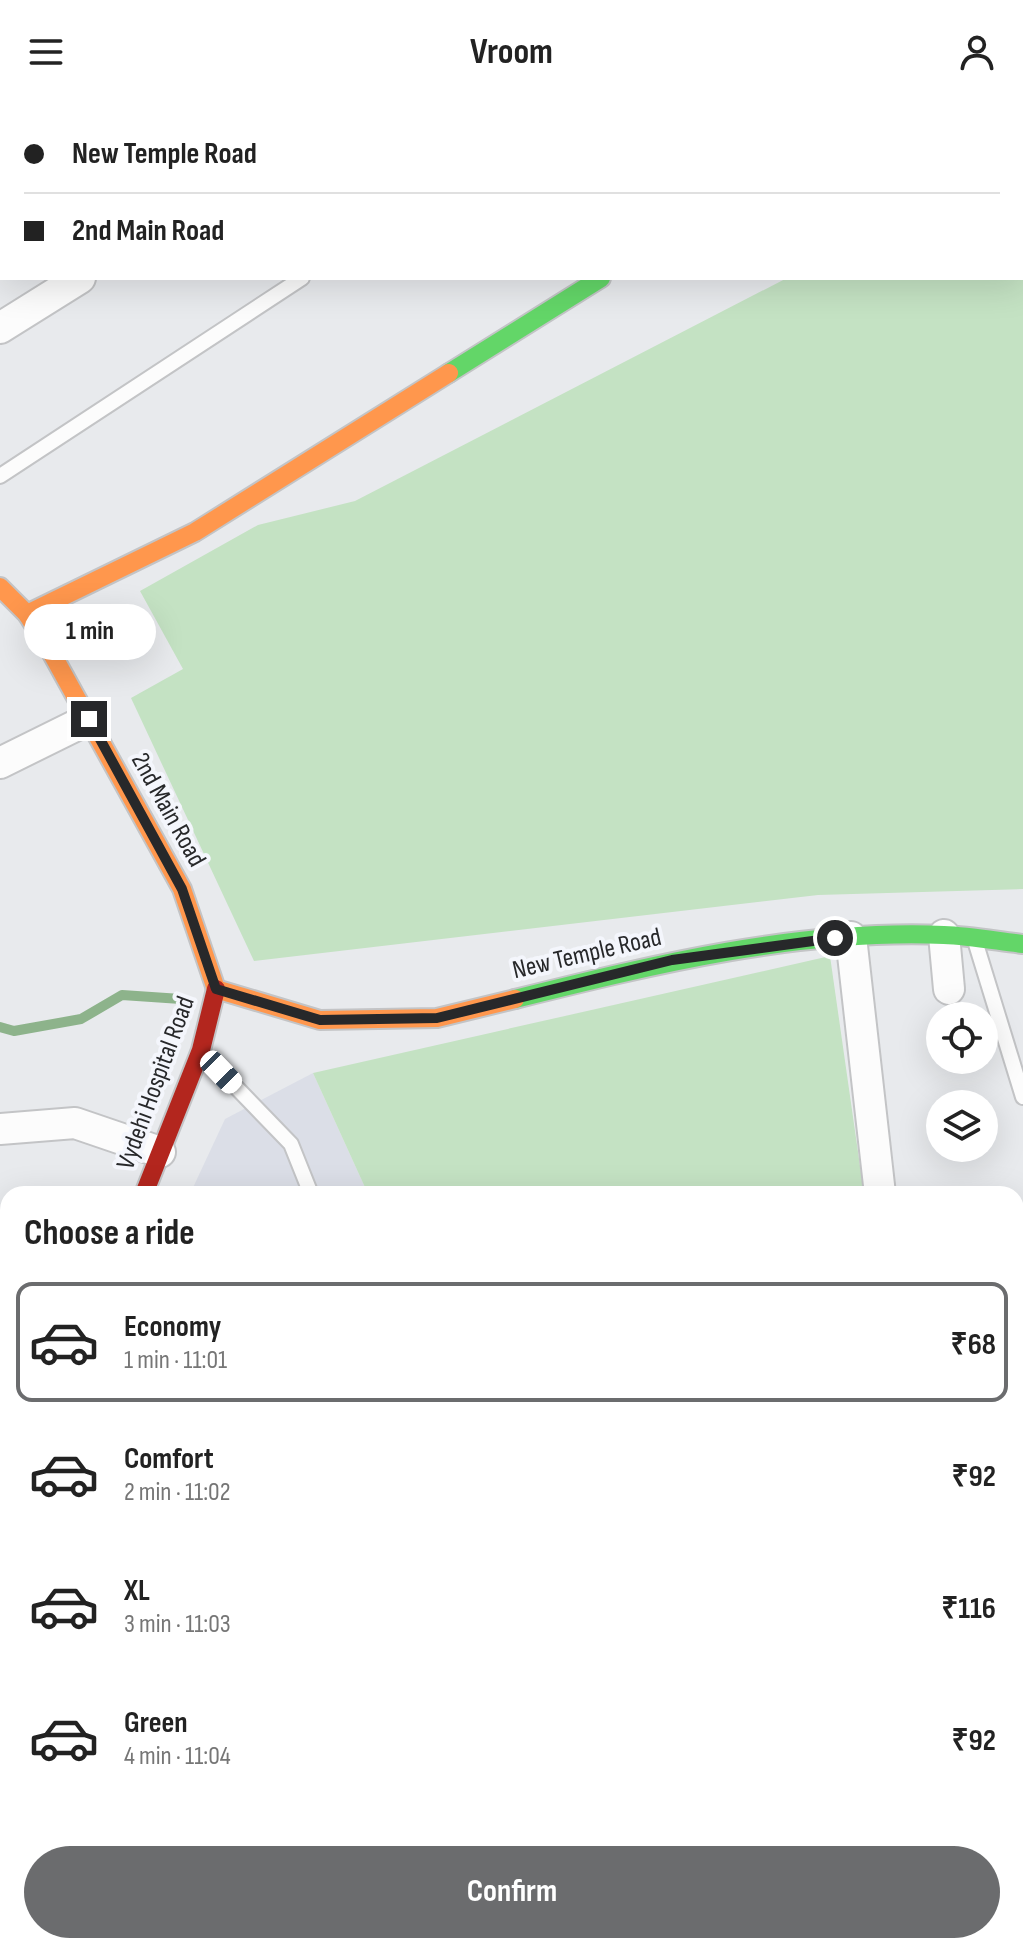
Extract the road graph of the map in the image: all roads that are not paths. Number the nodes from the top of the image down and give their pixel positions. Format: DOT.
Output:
graph roads {
  1 [pos="77,280"];
  2 [pos="299,280"];
  3 [pos="598,280"];
  4 [pos="0,328"];
  5 [pos="0,476"];
  6 [pos="0,587"];
  7 [pos="27,614"];
  8 [pos="89,719"];
  9 [pos="0,763"];
  10 [pos="944,935"];
  11 [pos="851,937"];
  12 [pos="974,938"];
  13 [pos="1023,944"];
  14 [pos="216,989"];
  15 [pos="949,989"];
  16 [pos="201,1050"];
  17 [pos="1023,1097"];
  18 [pos="0,1129"];
  19 [pos="160,1152"];
  20 [pos="147,1186"];
  21 [pos="308,1186"];
  22 [pos="879,1186"];
  1 -- 4 [label="street"];
  2 -- 5 [label="lane"];
  3 -- 7 [label="street"];
  6 -- 7 [label="street, 2nd Main Road"];
  7 -- 8 [label="street, 2nd Main Road"];
  8 -- 9 [label="street"];
  8 -- 14 [label="street, 2nd Main Road"];
  10 -- 11 [label="street, New Temple Road"];
  10 -- 12 [label="street, New Temple Road"];
  10 -- 15 [label="street"];
  11 -- 14 [label="street, New Temple Road"];
  11 -- 22 [label="street"];
  12 -- 13 [label="street, New Temple Road"];
  12 -- 17 [label="lane"];
  14 -- 16 [label="street, Vydehi Hospital Road"];
  16 -- 19 [label="street, Vydehi Hospital Road"];
  16 -- 21 [label="lane"];
  18 -- 19 [label="street"];
  19 -- 20 [label="street, Vydehi Hospital Road"];
}
